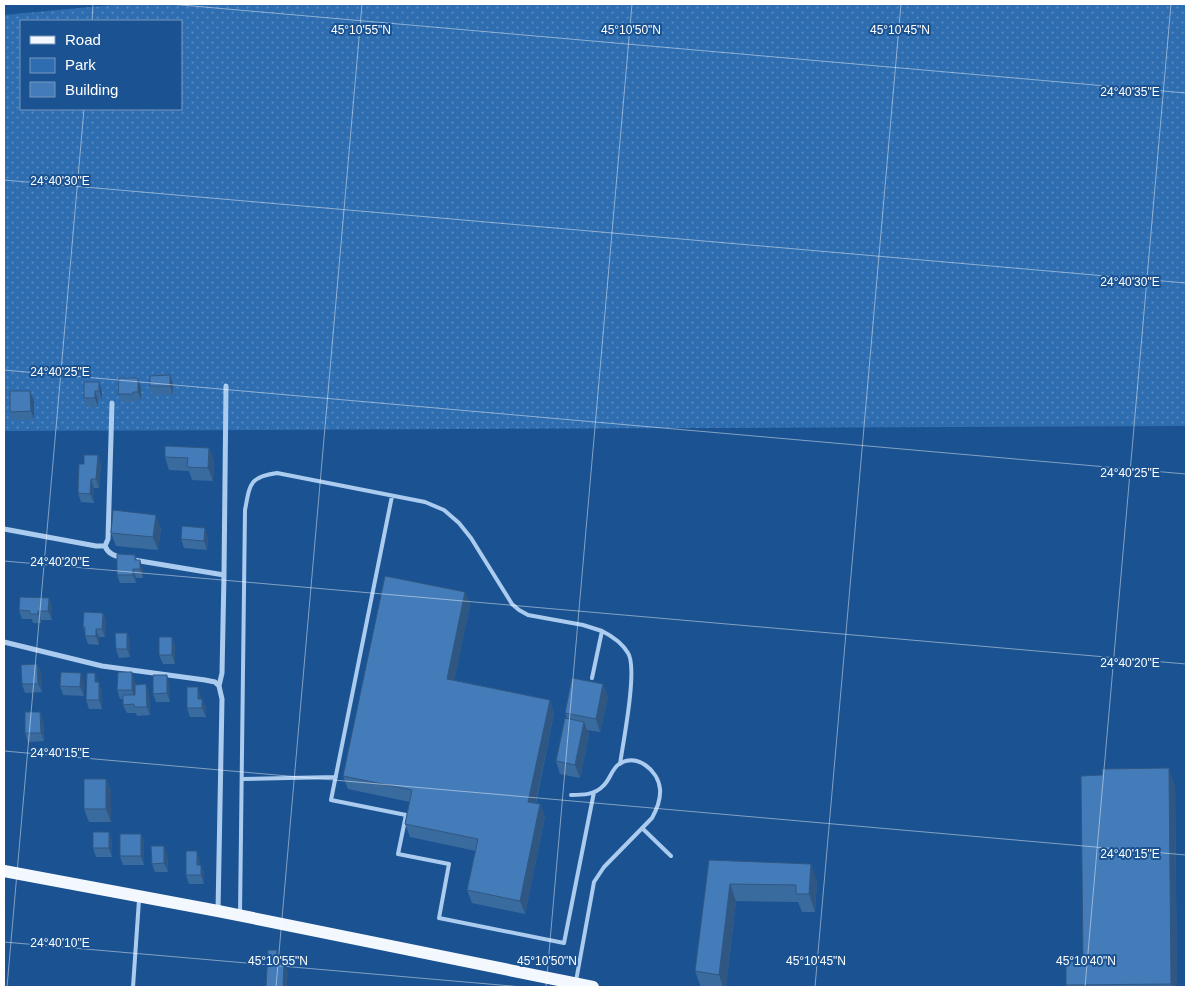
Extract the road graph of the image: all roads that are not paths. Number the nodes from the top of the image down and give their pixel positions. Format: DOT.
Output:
graph roads {
  1 [pos="226,386"];
  2 [pos="112,403"];
  3 [pos="392,496"];
  4 [pos="4,529"];
  5 [pos="105,546"];
  6 [pos="224,575"];
  7 [pos="602,631"];
  8 [pos="4,642"];
  9 [pos="592,678"];
  10 [pos="220,686"];
  11 [pos="620,764"];
  12 [pos="336,777"];
  13 [pos="242,779"];
  14 [pos="594,792"];
  15 [pos="571,794"];
  16 [pos="642,828"];
  17 [pos="671,856"];
  18 [pos="4,871"];
  19 [pos="140,897"];
  20 [pos="218,911"];
  21 [pos="240,916"];
  22 [pos="576,984"];
  23 [pos="133,987"];
  24 [pos="593,987"];
  1 -- 6 [label="street"];
  2 -- 5 [label="street"];
  3 -- 7 [label="lane"];
  3 -- 12 [label="lane"];
  3 -- 13 [label="lane"];
  4 -- 5 [label="street"];
  5 -- 6 [label="street"];
  6 -- 10 [label="street"];
  7 -- 9 [label="lane"];
  7 -- 11 [label="lane"];
  8 -- 10 [label="street"];
  10 -- 20 [label="street"];
  11 -- 14 [label="lane"];
  11 -- 16 [label="lane"];
  12 -- 13 [label="lane"];
  12 -- 14 [label="lane"];
  13 -- 21 [label="lane"];
  14 -- 15 [label="lane"];
  16 -- 17 [label="lane"];
  16 -- 22 [label="lane"];
  18 -- 19 [label="main road"];
  19 -- 20 [label="main road"];
  19 -- 23 [label="lane"];
  20 -- 21 [label="main road"];
  21 -- 22 [label="main road"];
  22 -- 24 [label="main road"];
}
